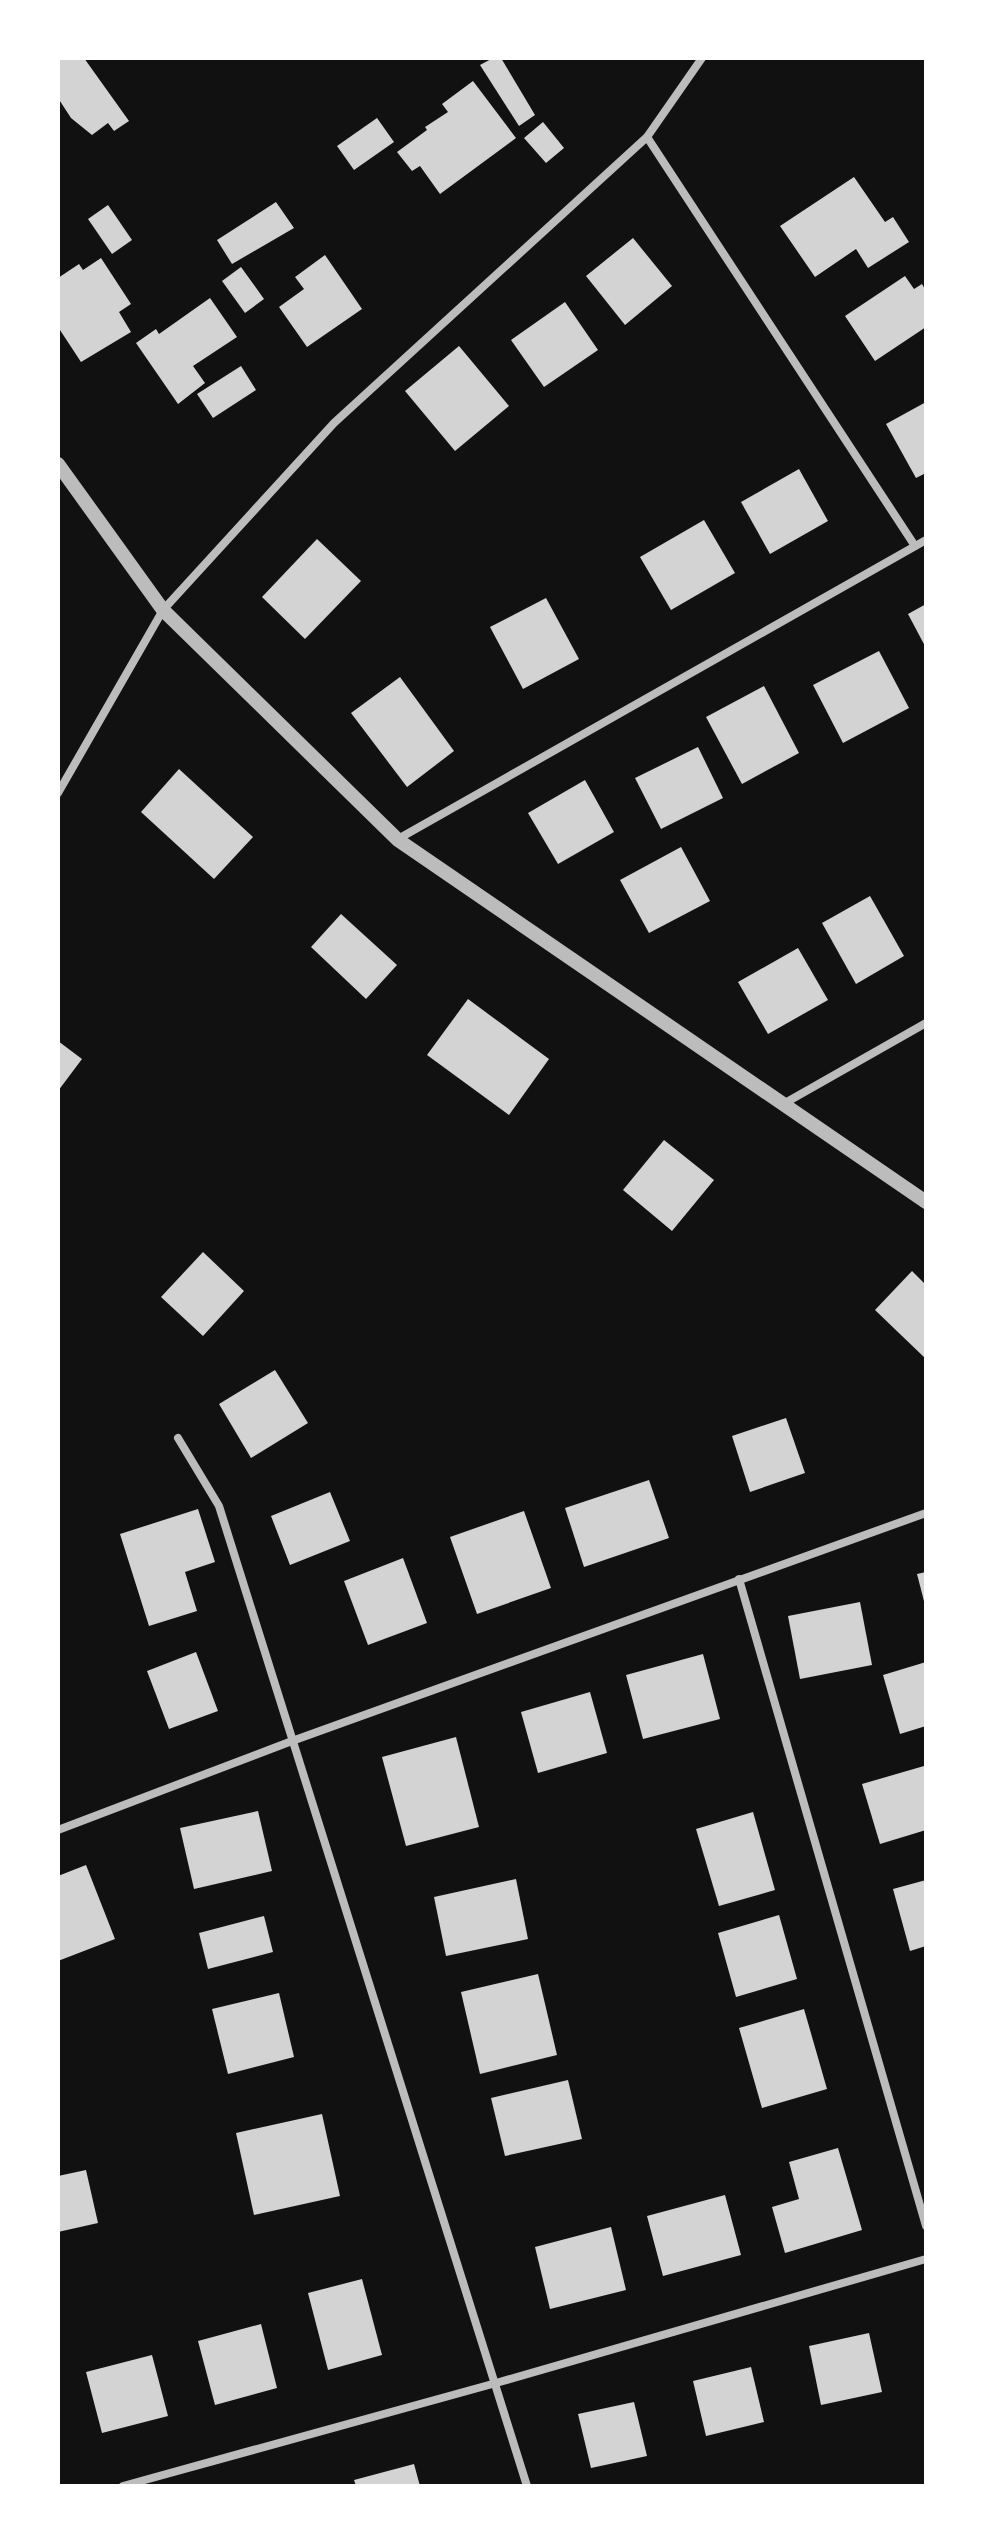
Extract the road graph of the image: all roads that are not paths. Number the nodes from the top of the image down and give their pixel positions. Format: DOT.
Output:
graph roads {
  1 [pos="702,58"];
  2 [pos="647,137"];
  3 [pos="58,464"];
  4 [pos="926,540"];
  5 [pos="915,546"];
  6 [pos="163,610"];
  7 [pos="58,793"];
  8 [pos="398,840"];
  9 [pos="926,1023"];
  10 [pos="785,1103"];
  11 [pos="926,1202"];
  12 [pos="178,1438"];
  13 [pos="926,1513"];
  14 [pos="739,1579"];
  15 [pos="292,1741"];
  16 [pos="58,1830"];
  17 [pos="926,2226"];
  18 [pos="926,2259"];
  19 [pos="496,2383"];
  20 [pos="123,2486"];
  21 [pos="527,2486"];
  1 -- 2 [label="street"];
  2 -- 5 [label="street"];
  2 -- 6 [label="street"];
  3 -- 6 [label="street"];
  4 -- 5 [label="street"];
  5 -- 8 [label="street"];
  6 -- 7 [label="street"];
  6 -- 8 [label="street"];
  8 -- 10 [label="street"];
  9 -- 10 [label="street"];
  10 -- 11 [label="street"];
  12 -- 15 [label="street"];
  13 -- 14 [label="street"];
  14 -- 15 [label="street"];
  14 -- 17 [label="street"];
  15 -- 16 [label="street"];
  15 -- 19 [label="street"];
  18 -- 19 [label="street"];
  19 -- 20 [label="street"];
  19 -- 21 [label="street"];
}
